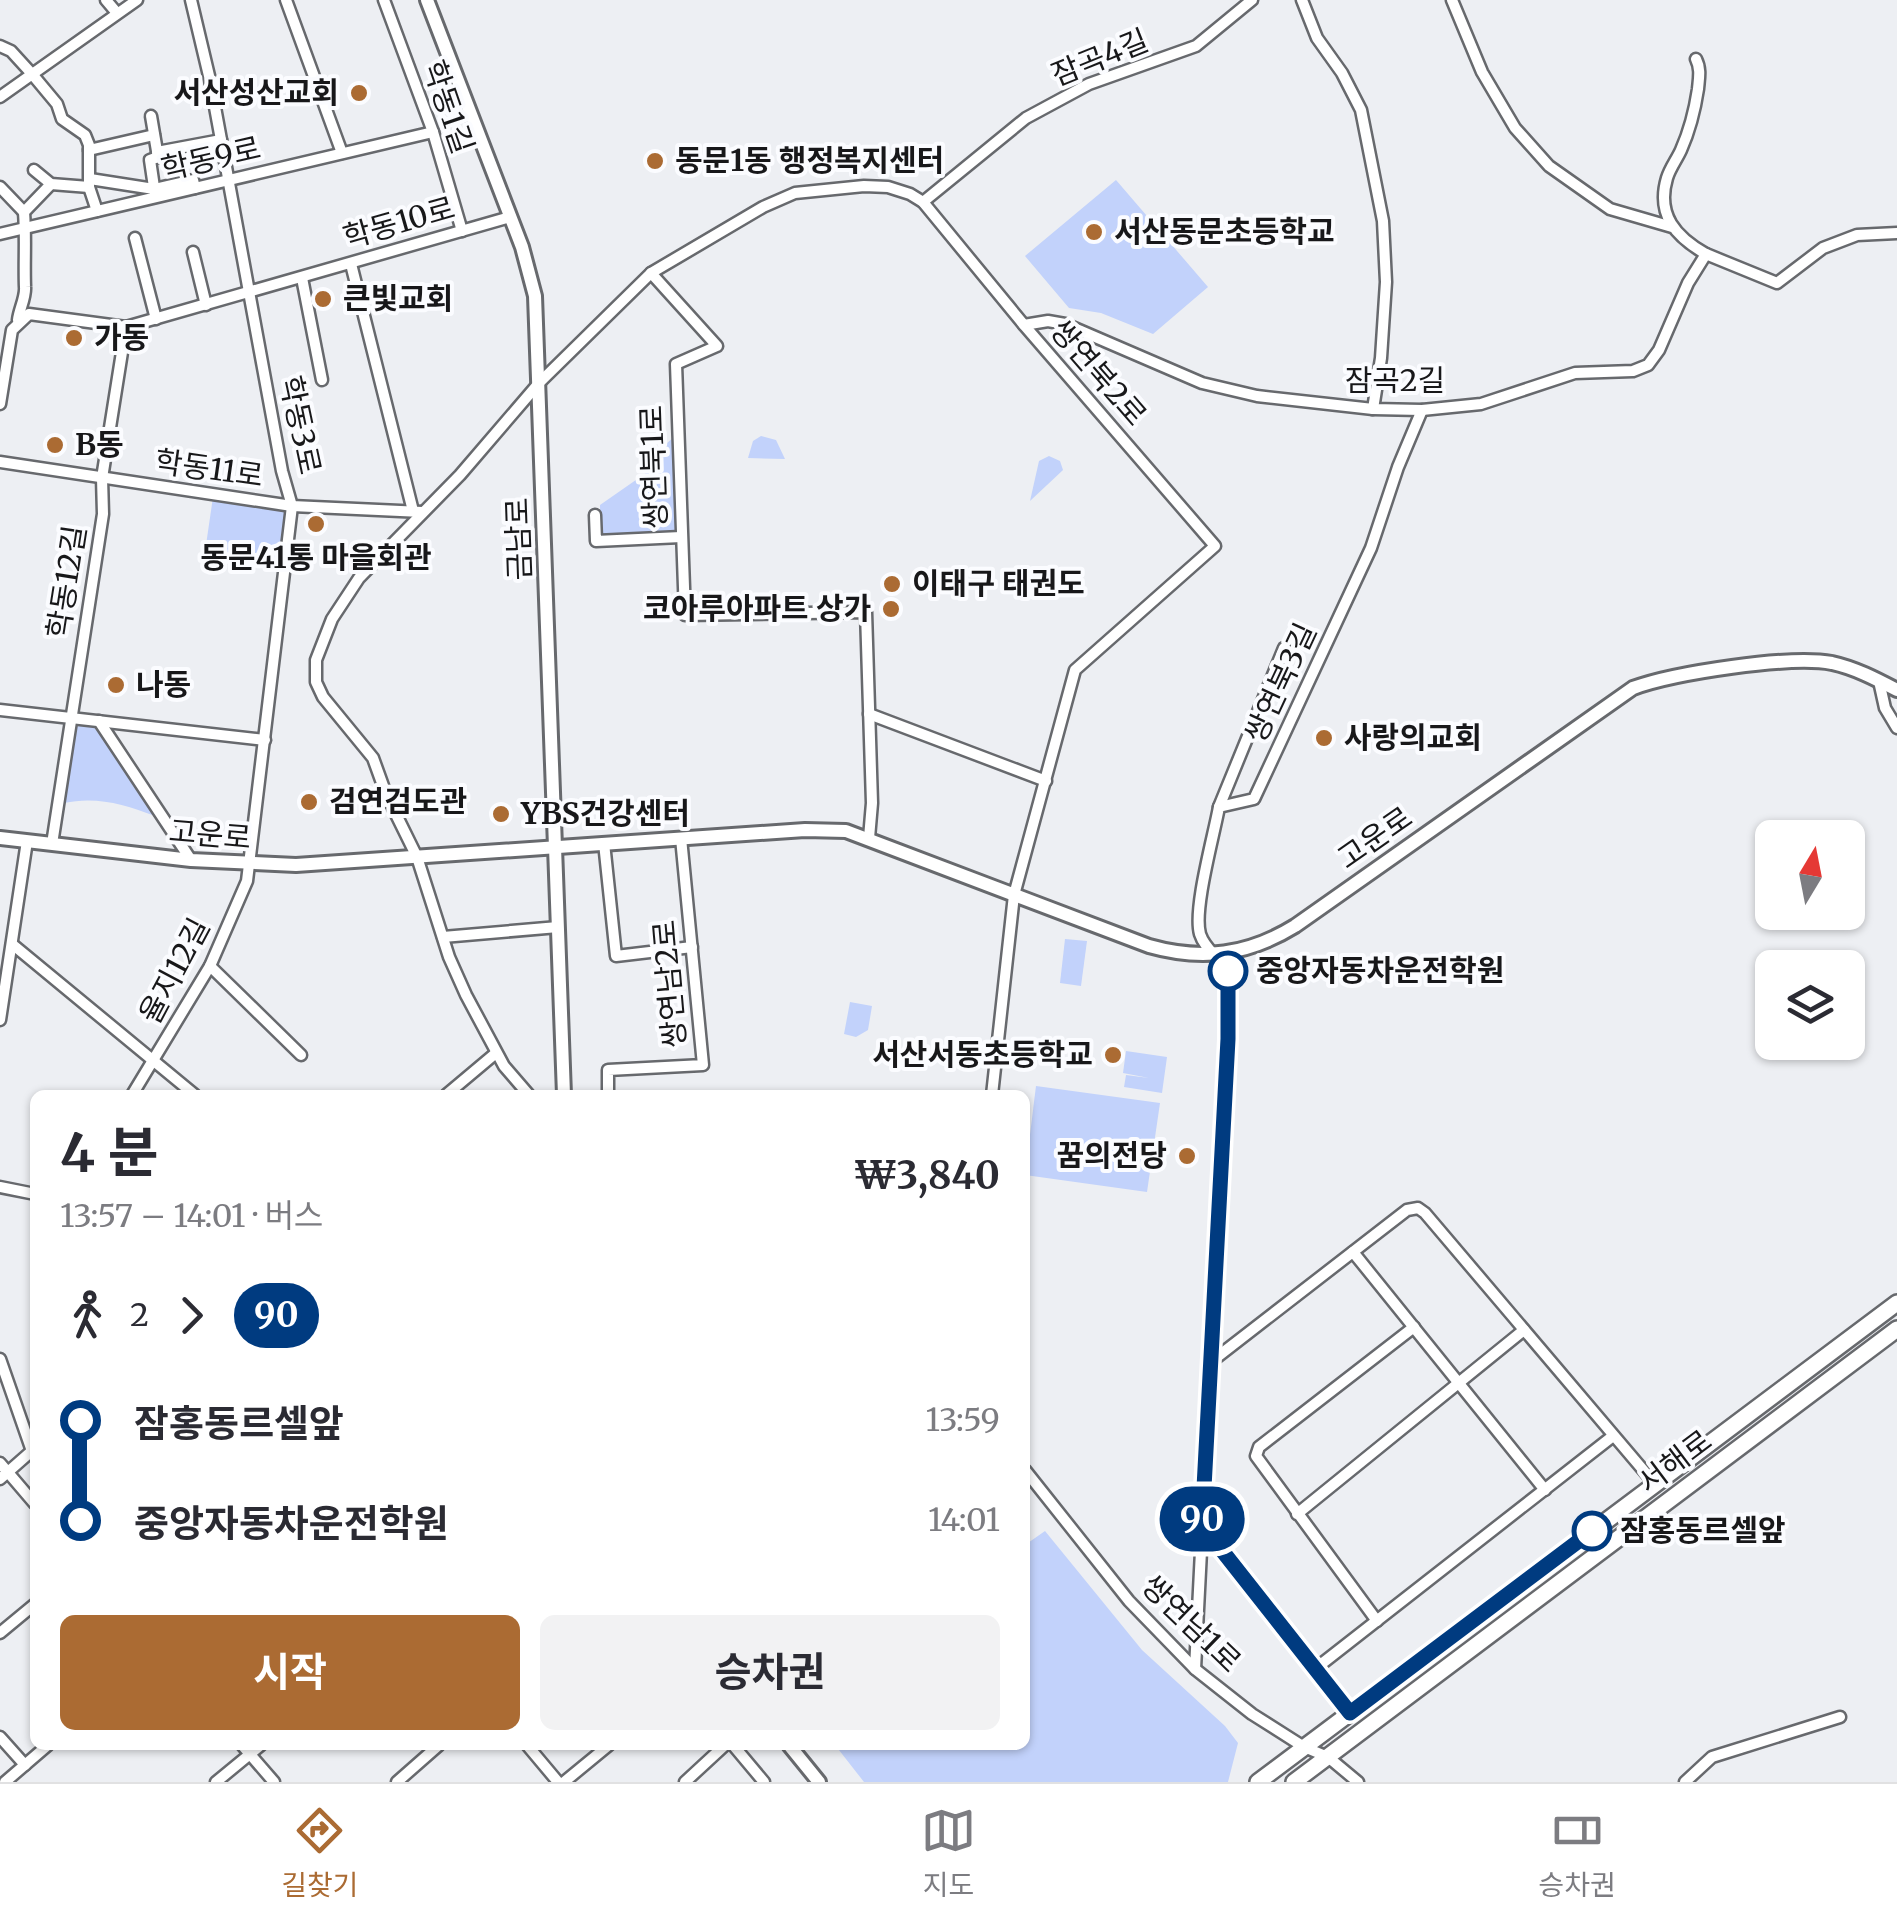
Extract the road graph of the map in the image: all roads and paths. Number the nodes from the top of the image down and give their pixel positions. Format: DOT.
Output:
graph roads {
  1 [pos="106,0"];
  2 [pos="138,0"];
  3 [pos="191,0"];
  4 [pos="286,0"];
  5 [pos="384,0"];
  6 [pos="427,0"];
  7 [pos="1252,0"];
  8 [pos="1302,0"];
  9 [pos="1455,1"];
  10 [pos="118,13"];
  11 [pos="0,46"];
  12 [pos="1696,59"];
  13 [pos="32,74"];
  14 [pos="0,96"];
  15 [pos="151,116"];
  16 [pos="433,132"];
  17 [pos="154,135"];
  18 [pos="221,140"];
  19 [pos="89,150"];
  20 [pos="157,152"];
  21 [pos="342,153"];
  22 [pos="34,170"];
  23 [pos="228,180"];
  24 [pos="90,183"];
  25 [pos="51,184"];
  26 [pos="0,187"];
  27 [pos="155,193"];
  28 [pos="923,202"];
  29 [pos="97,211"];
  30 [pos="24,212"];
  31 [pos="510,217"];
  32 [pos="1672,227"];
  33 [pos="25,228"];
  34 [pos="462,231"];
  35 [pos="1897,233"];
  36 [pos="0,234"];
  37 [pos="135,238"];
  38 [pos="193,252"];
  39 [pos="1706,254"];
  40 [pos="351,264"];
  41 [pos="651,273"];
  42 [pos="302,278"];
  43 [pos="249,294"];
  44 [pos="206,306"];
  45 [pos="20,319"];
  46 [pos="156,319"];
  47 [pos="1024,326"];
  48 [pos="126,327"];
  49 [pos="322,380"];
  50 [pos="539,383"];
  51 [pos="0,404"];
  52 [pos="1373,409"];
  53 [pos="1422,410"];
  54 [pos="0,462"];
  55 [pos="102,478"];
  56 [pos="292,506"];
  57 [pos="418,512"];
  58 [pos="595,514"];
  59 [pos="681,537"];
  60 [pos="1284,648"];
  61 [pos="1879,681"];
  62 [pos="1897,690"];
  63 [pos="0,710"];
  64 [pos="869,714"];
  65 [pos="72,718"];
  66 [pos="100,722"];
  67 [pos="1897,728"];
  68 [pos="265,740"];
  69 [pos="1046,781"];
  70 [pos="1220,806"];
  71 [pos="0,838"];
  72 [pos="682,838"];
  73 [pos="869,838"];
  74 [pos="28,841"];
  75 [pos="604,843"];
  76 [pos="52,844"];
  77 [pos="554,846"];
  78 [pos="417,857"];
  79 [pos="191,860"];
  80 [pos="249,864"];
  81 [pos="1014,895"];
  82 [pos="558,927"];
  83 [pos="442,937"];
  84 [pos="12,944"];
  85 [pos="692,947"];
  86 [pos="1216,955"];
  87 [pos="210,966"];
  88 [pos="3,984"];
  89 [pos="0,1020"];
  90 [pos="496,1052"];
  91 [pos="301,1054"];
  92 [pos="154,1062"];
  93 [pos="135,1090"];
  94 [pos="188,1090"];
  95 [pos="452,1090"];
  96 [pos="523,1090"];
  97 [pos="564,1090"];
  98 [pos="608,1090"];
  99 [pos="993,1090"];
  100 [pos="0,1187"];
  101 [pos="30,1193"];
  102 [pos="1353,1252"];
  103 [pos="1897,1303"];
  104 [pos="1414,1328"];
  105 [pos="1897,1329"];
  106 [pos="1524,1330"];
  107 [pos="0,1359"];
  108 [pos="1212,1362"];
  109 [pos="1459,1383"];
  110 [pos="1613,1436"];
  111 [pos="30,1439"];
  112 [pos="30,1453"];
  113 [pos="3,1471"];
  114 [pos="1030,1476"];
  115 [pos="1655,1484"];
  116 [pos="1545,1490"];
  117 [pos="30,1499"];
  118 [pos="1297,1514"];
  119 [pos="1202,1525"];
  120 [pos="30,1608"];
  121 [pos="1377,1621"];
  122 [pos="0,1633"];
  123 [pos="1195,1670"];
  124 [pos="1315,1670"];
  125 [pos="1350,1713"];
  126 [pos="1840,1717"];
  127 [pos="0,1737"];
  128 [pos="1304,1747"];
  129 [pos="42,1750"];
  130 [pos="245,1750"];
  131 [pos="247,1750"];
  132 [pos="435,1750"];
  133 [pos="532,1750"];
  134 [pos="603,1750"];
  135 [pos="720,1750"];
  136 [pos="737,1750"];
  137 [pos="793,1750"];
  138 [pos="1328,1757"];
  139 [pos="25,1765"];
  140 [pos="410,1778"];
  141 [pos="4,1782"];
  142 [pos="216,1782"];
  143 [pos="274,1782"];
  144 [pos="397,1782"];
  145 [pos="561,1782"];
  146 [pos="685,1782"];
  147 [pos="764,1782"];
  148 [pos="819,1782"];
  149 [pos="1258,1782"];
  150 [pos="1294,1782"];
  151 [pos="1358,1782"];
  152 [pos="1685,1782"];
  1 -- 10 [label="street"];
  2 -- 10 [label="street"];
  3 -- 18 [label="street, 학동3로"];
  4 -- 21 [label="street"];
  5 -- 16 [label="street, 학동1길"];
  6 -- 31 [label="street, 금남로"];
  7 -- 28 [label="street, 잠곡4길"];
  8 -- 52 [label="street"];
  9 -- 32 [label="street"];
  10 -- 13 [label="street"];
  11 -- 13 [label="street"];
  12 -- 32 [label="street"];
  13 -- 14 [label="street"];
  13 -- 19 [label="street"];
  15 -- 17 [label="street"];
  16 -- 21 [label="street, 학동9로"];
  16 -- 34 [label="street, 학동1길"];
  17 -- 19 [label="street"];
  17 -- 20 [label="street"];
  18 -- 20 [label="street"];
  18 -- 23 [label="street, 학동3로"];
  19 -- 24 [label="street"];
  20 -- 27 [label="street"];
  21 -- 23 [label="street, 학동9로"];
  22 -- 25 [label="street"];
  23 -- 27 [label="street, 학동9로"];
  23 -- 43 [label="street, 학동3로"];
  24 -- 25 [label="street"];
  24 -- 27 [label="street"];
  24 -- 29 [label="street"];
  25 -- 30 [label="street"];
  26 -- 30 [label="street"];
  27 -- 29 [label="street, 학동9로"];
  28 -- 41 [label="street"];
  28 -- 47 [label="street, 쌍연북2로"];
  29 -- 33 [label="street, 학동9로"];
  30 -- 33 [label="street"];
  31 -- 34 [label="street, 학동10로"];
  31 -- 50 [label="street, 금남로"];
  32 -- 39 [label="street"];
  33 -- 36 [label="street, 학동9로"];
  33 -- 45 [label="street"];
  34 -- 40 [label="street, 학동10로"];
  35 -- 39 [label="street"];
  37 -- 46 [label="street"];
  38 -- 44 [label="street"];
  39 -- 53 [label="street, 잠곡2길"];
  40 -- 42 [label="street, 학동10로"];
  40 -- 57 [label="street"];
  41 -- 50 [label="street"];
  41 -- 59 [label="street, 쌍연북1로"];
  42 -- 43 [label="street, 학동10로"];
  42 -- 49 [label="street"];
  43 -- 44 [label="street, 학동10로"];
  43 -- 56 [label="street, 학동3로"];
  44 -- 46 [label="street, 학동10로"];
  45 -- 48 [label="street, 학동10로"];
  45 -- 51 [label="street"];
  46 -- 48 [label="street, 학동10로"];
  47 -- 52 [label="street, 잠곡2길"];
  47 -- 69 [label="street, 쌍연북2로"];
  48 -- 55 [label="street, 학동12길"];
  50 -- 57 [label="street"];
  50 -- 77 [label="street, 금남로"];
  52 -- 53 [label="street, 잠곡2길"];
  53 -- 70 [label="street, 쌍연북3길"];
  54 -- 55 [label="street, 학동11로"];
  55 -- 56 [label="street, 학동11로"];
  55 -- 65 [label="street, 학동12길"];
  56 -- 57 [label="street, 학동11로"];
  56 -- 68 [label="street, 학동3로"];
  57 -- 78 [label="street"];
  58 -- 59 [label="street"];
  59 -- 64 [label="street, 쌍연북1로"];
  60 -- 70 [label="street"];
  61 -- 62 [label="street, 고운로"];
  61 -- 67 [label="street"];
  61 -- 86 [label="street, 고운로"];
  63 -- 65 [label="street"];
  64 -- 69 [label="street"];
  64 -- 73 [label="street"];
  65 -- 66 [label="street"];
  65 -- 76 [label="street, 학동12길"];
  66 -- 68 [label="street"];
  66 -- 79 [label="street"];
  68 -- 80 [label="street, 학동3로"];
  69 -- 81 [label="street"];
  70 -- 86 [label="street"];
  71 -- 74 [label="street, 고운로"];
  72 -- 73 [label="street, 고운로"];
  72 -- 75 [label="street, 고운로"];
  72 -- 85 [label="street, 쌍연남2로"];
  73 -- 81 [label="street, 고운로"];
  74 -- 76 [label="street, 고운로"];
  74 -- 84 [label="street"];
  75 -- 77 [label="street, 고운로"];
  75 -- 85 [label="street"];
  76 -- 79 [label="street, 고운로"];
  77 -- 78 [label="street, 고운로"];
  77 -- 82 [label="street, 금남로"];
  78 -- 80 [label="street, 고운로"];
  78 -- 83 [label="street"];
  79 -- 80 [label="street, 고운로"];
  80 -- 87 [label="street, 율지12길"];
  81 -- 86 [label="street, 고운로"];
  81 -- 99 [label="street"];
  82 -- 83 [label="street"];
  82 -- 97 [label="street, 금남로"];
  83 -- 90 [label="street"];
  84 -- 88 [label="street"];
  84 -- 92 [label="street"];
  85 -- 98 [label="street, 쌍연남2로"];
  86 -- 108 [label="street"];
  87 -- 91 [label="street"];
  87 -- 92 [label="street, 율지12길"];
  88 -- 89 [label="street"];
  90 -- 95 [label="street"];
  90 -- 96 [label="street"];
  92 -- 93 [label="street, 율지12길"];
  92 -- 94 [label="street"];
  100 -- 101 [label="street"];
  102 -- 104 [label="street"];
  102 -- 106 [label="street, 서해로"];
  102 -- 108 [label="street, 서해로"];
  103 -- 115 [label="main road, 서해로"];
  104 -- 109 [label="street"];
  104 -- 118 [label="street"];
  105 -- 138 [label="main road, 서해로"];
  106 -- 109 [label="street"];
  106 -- 110 [label="street, 서해로"];
  107 -- 111 [label="street"];
  108 -- 119 [label="street"];
  109 -- 116 [label="street"];
  109 -- 118 [label="street"];
  110 -- 115 [label="street, 서해로"];
  110 -- 116 [label="street"];
  112 -- 113 [label="street"];
  113 -- 117 [label="street"];
  114 -- 123 [label="street, 쌍연남1로"];
  115 -- 125 [label="main road, 서해로"];
  116 -- 121 [label="street"];
  118 -- 121 [label="street"];
  119 -- 123 [label="street"];
  119 -- 124 [label="street"];
  120 -- 122 [label="street"];
  121 -- 124 [label="street"];
  123 -- 128 [label="street, 쌍연남1로"];
  124 -- 125 [label="street"];
  125 -- 128 [label="main road, 서해로"];
  126 -- 152 [label="street"];
  127 -- 139 [label="street"];
  128 -- 138 [label="street, 쌍연남1로"];
  128 -- 149 [label="main road, 서해로"];
  129 -- 139 [label="street"];
  130 -- 142 [label="street"];
  131 -- 143 [label="street"];
  132 -- 140 [label="street"];
  133 -- 145 [label="street"];
  134 -- 145 [label="street"];
  135 -- 146 [label="street"];
  136 -- 147 [label="street"];
  137 -- 148 [label="street"];
  138 -- 150 [label="main road, 서해로"];
  138 -- 151 [label="street, 쌍연남1로"];
  139 -- 141 [label="street"];
  140 -- 144 [label="street"];
}
